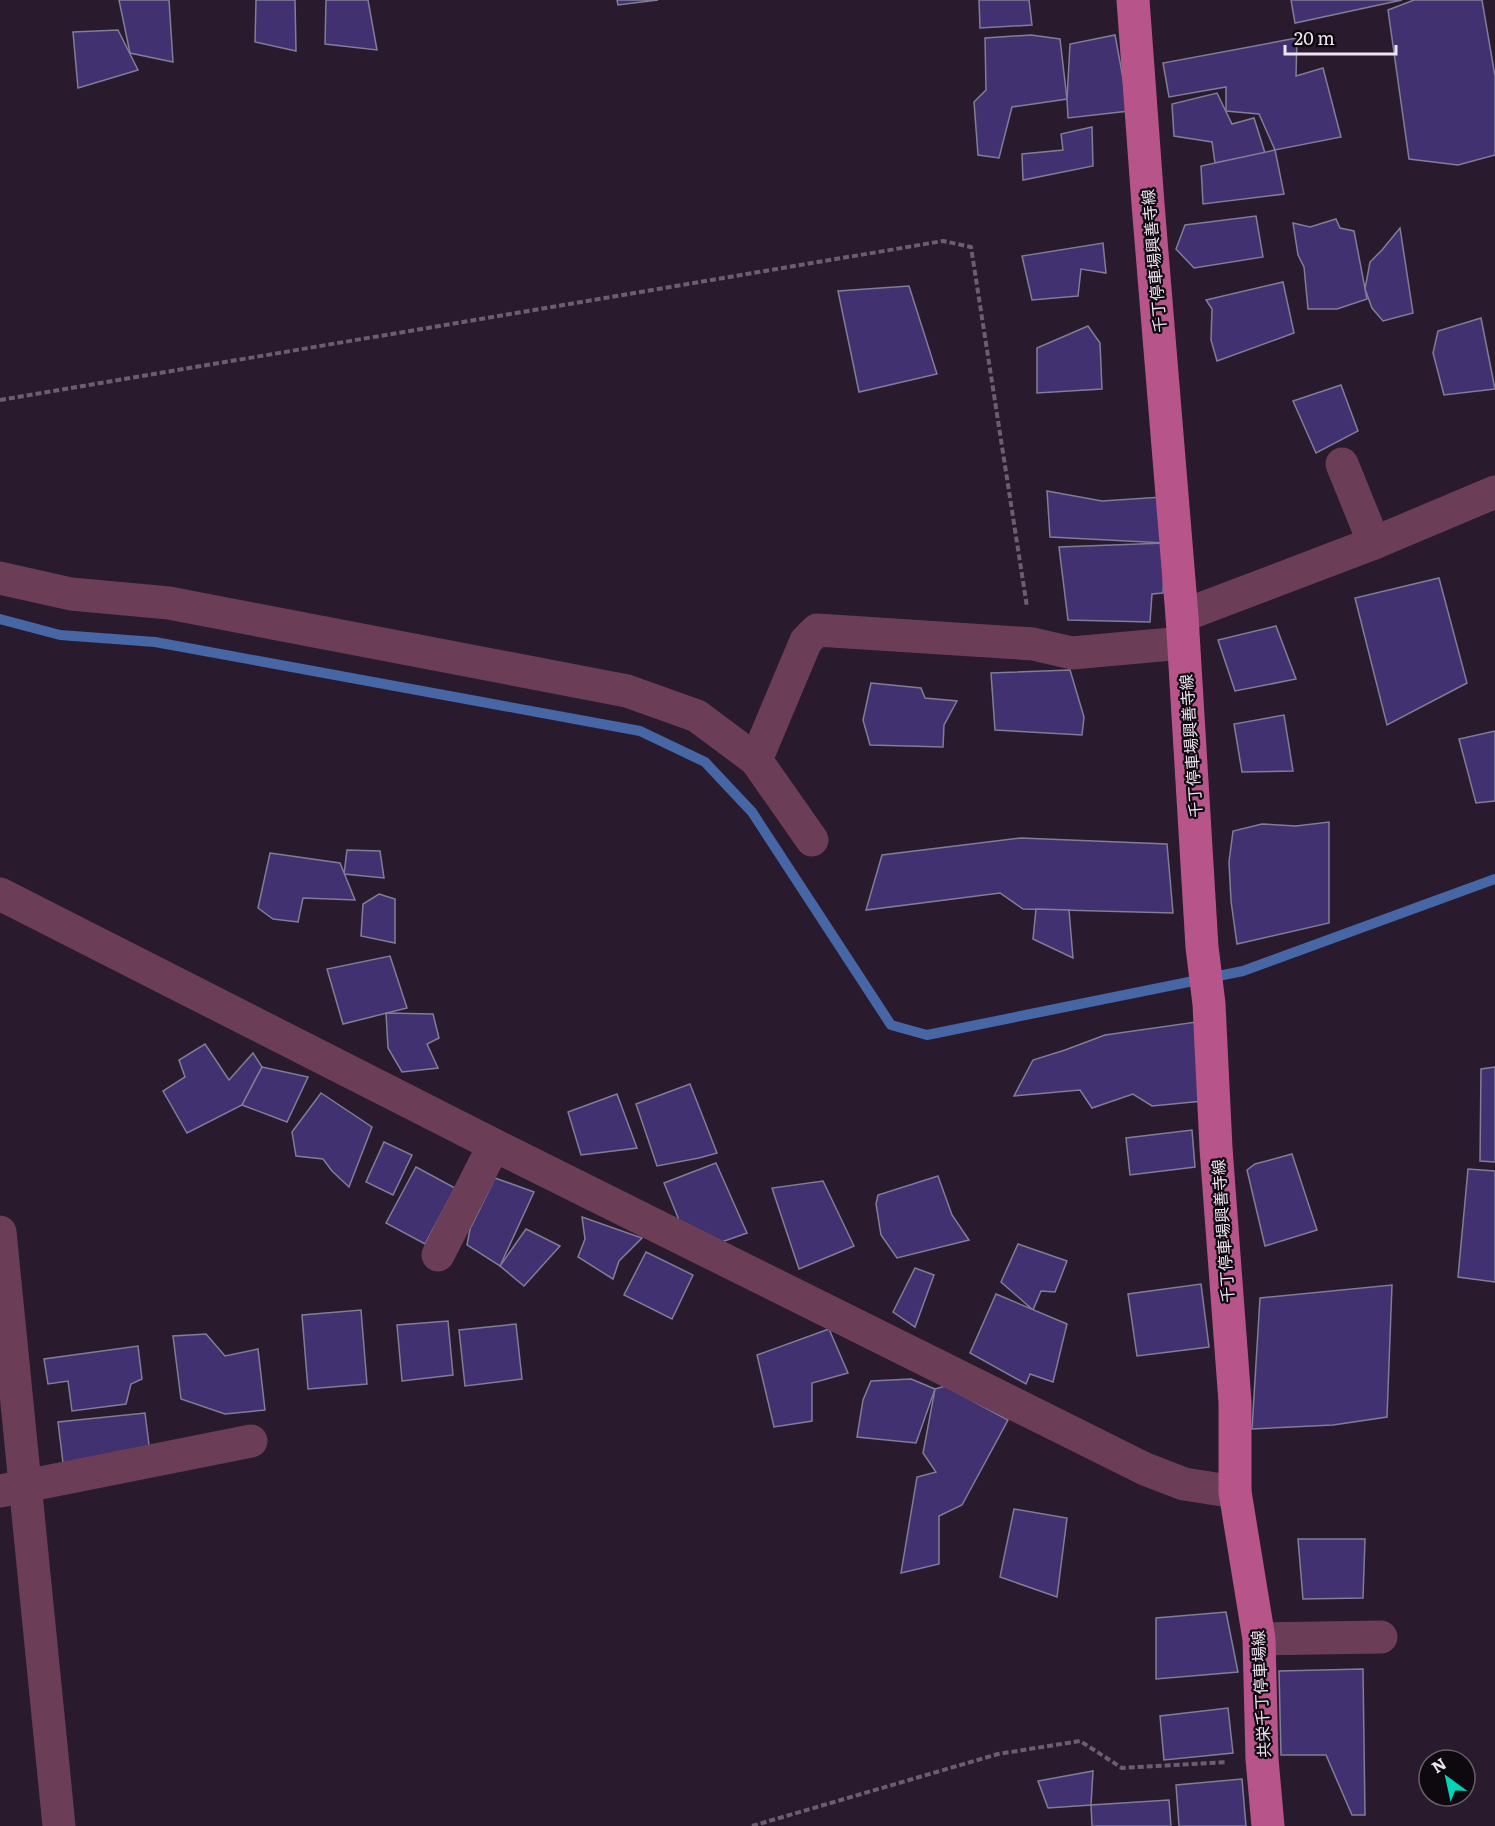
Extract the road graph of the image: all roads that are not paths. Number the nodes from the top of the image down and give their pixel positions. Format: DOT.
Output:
graph roads {
  1 [pos="1133,0"];
  2 [pos="1342,464"];
  3 [pos="1495,492"];
  4 [pos="1374,543"];
  5 [pos="0,578"];
  6 [pos="1183,630"];
  7 [pos="756,760"];
  8 [pos="812,840"];
  9 [pos="0,894"];
  10 [pos="494,1145"];
  11 [pos="0,1232"];
  12 [pos="438,1256"];
  13 [pos="251,1441"];
  14 [pos="13,1489"];
  15 [pos="1235,1492"];
  16 [pos="1381,1637"];
  17 [pos="1259,1639"];
  18 [pos="59,1826"];
  19 [pos="1268,1826"];
  1 -- 6 [label="main road, 千丁停車場興善寺線"];
  2 -- 4 [label="street"];
  3 -- 4 [label="street"];
  4 -- 6 [label="street"];
  5 -- 7 [label="street"];
  6 -- 7 [label="street"];
  6 -- 15 [label="main road, 千丁停車場興善寺線"];
  7 -- 8 [label="street"];
  9 -- 10 [label="street"];
  10 -- 12 [label="street"];
  10 -- 15 [label="street"];
  11 -- 14 [label="street"];
  13 -- 14 [label="street"];
  14 -- 18 [label="street"];
  15 -- 17 [label="main road, 共栄千丁停車場線"];
  16 -- 17 [label="street"];
  17 -- 19 [label="main road, 共栄千丁停車場線"];
}
